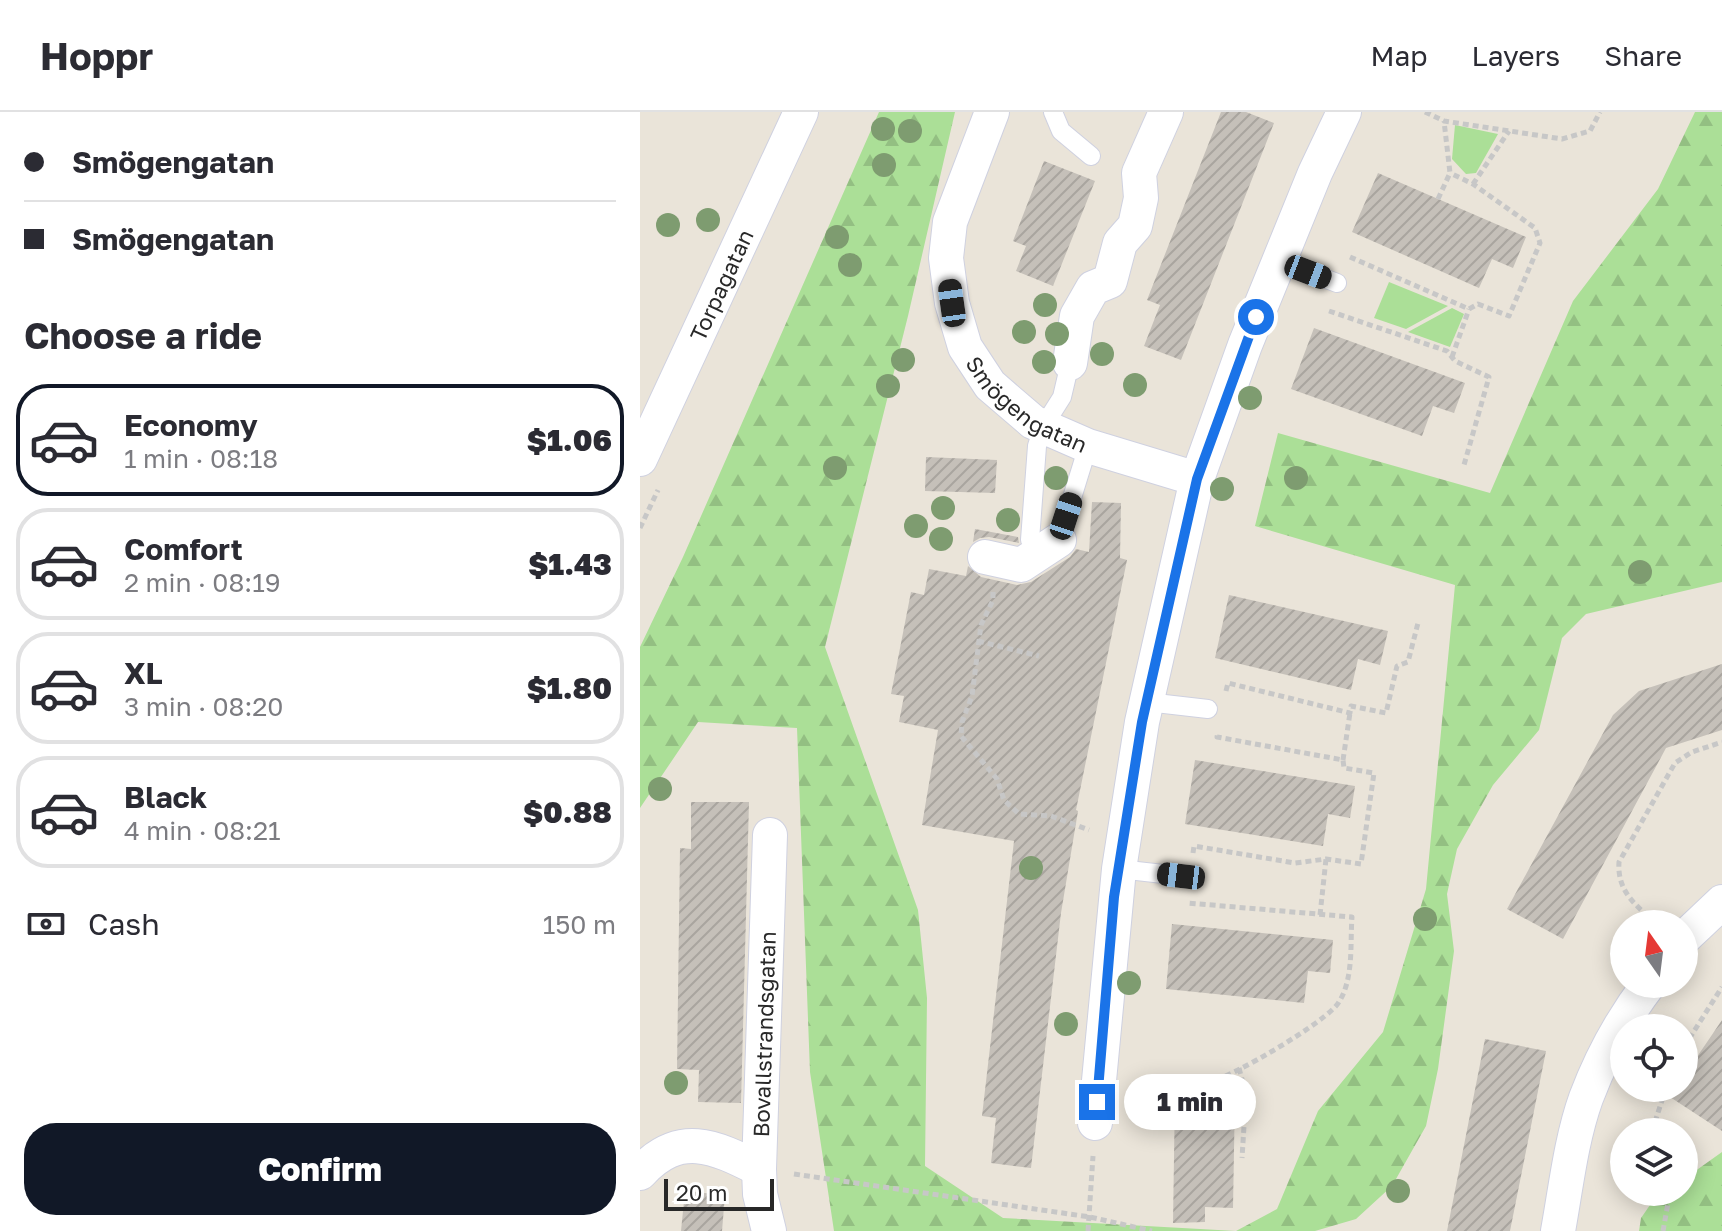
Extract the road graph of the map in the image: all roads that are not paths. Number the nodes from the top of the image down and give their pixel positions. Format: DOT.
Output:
graph roads {
  1 [pos="801,112"];
  2 [pos="992,112"];
  3 [pos="1053,112"];
  4 [pos="1166,112"];
  5 [pos="1344,112"];
  6 [pos="1091,156"];
  7 [pos="1279,261"];
  8 [pos="1338,283"];
  9 [pos="1070,363"];
  10 [pos="1043,427"];
  11 [pos="1088,446"];
  12 [pos="640,459"];
  13 [pos="1197,479"];
  14 [pos="1044,540"];
  15 [pos="990,558"];
  16 [pos="1147,702"];
  17 [pos="1214,716"];
  18 [pos="770,835"];
  19 [pos="1119,869"];
  20 [pos="1185,882"];
  21 [pos="1722,902"];
  22 [pos="1698,925"];
  23 [pos="1640,998"];
  24 [pos="1095,1123"];
  25 [pos="759,1169"];
  26 [pos="640,1173"];
  27 [pos="769,1231"];
  28 [pos="1558,1231"];
  1 -- 12 [label="street, Torpagatan"];
  2 -- 10 [label="street, Smögengatan"];
  3 -- 6 [label="lane"];
  4 -- 9 [label="street"];
  5 -- 7 [label="street"];
  7 -- 8 [label="lane"];
  7 -- 13 [label="street"];
  9 -- 10 [label="lane"];
  10 -- 11 [label="street, Smögengatan"];
  10 -- 14 [label="lane"];
  11 -- 13 [label="street, Smögengatan"];
  11 -- 14 [label="lane"];
  13 -- 16 [label="street"];
  14 -- 15 [label="street"];
  16 -- 17 [label="lane"];
  16 -- 19 [label="street"];
  18 -- 25 [label="street, Bovallstrandsgatan"];
  19 -- 20 [label="lane"];
  19 -- 24 [label="street"];
  21 -- 22 [label="street"];
  23 -- 28 [label="street"];
  25 -- 26 [label="street"];
  25 -- 27 [label="street, Bovallstrandsgatan"];
}
